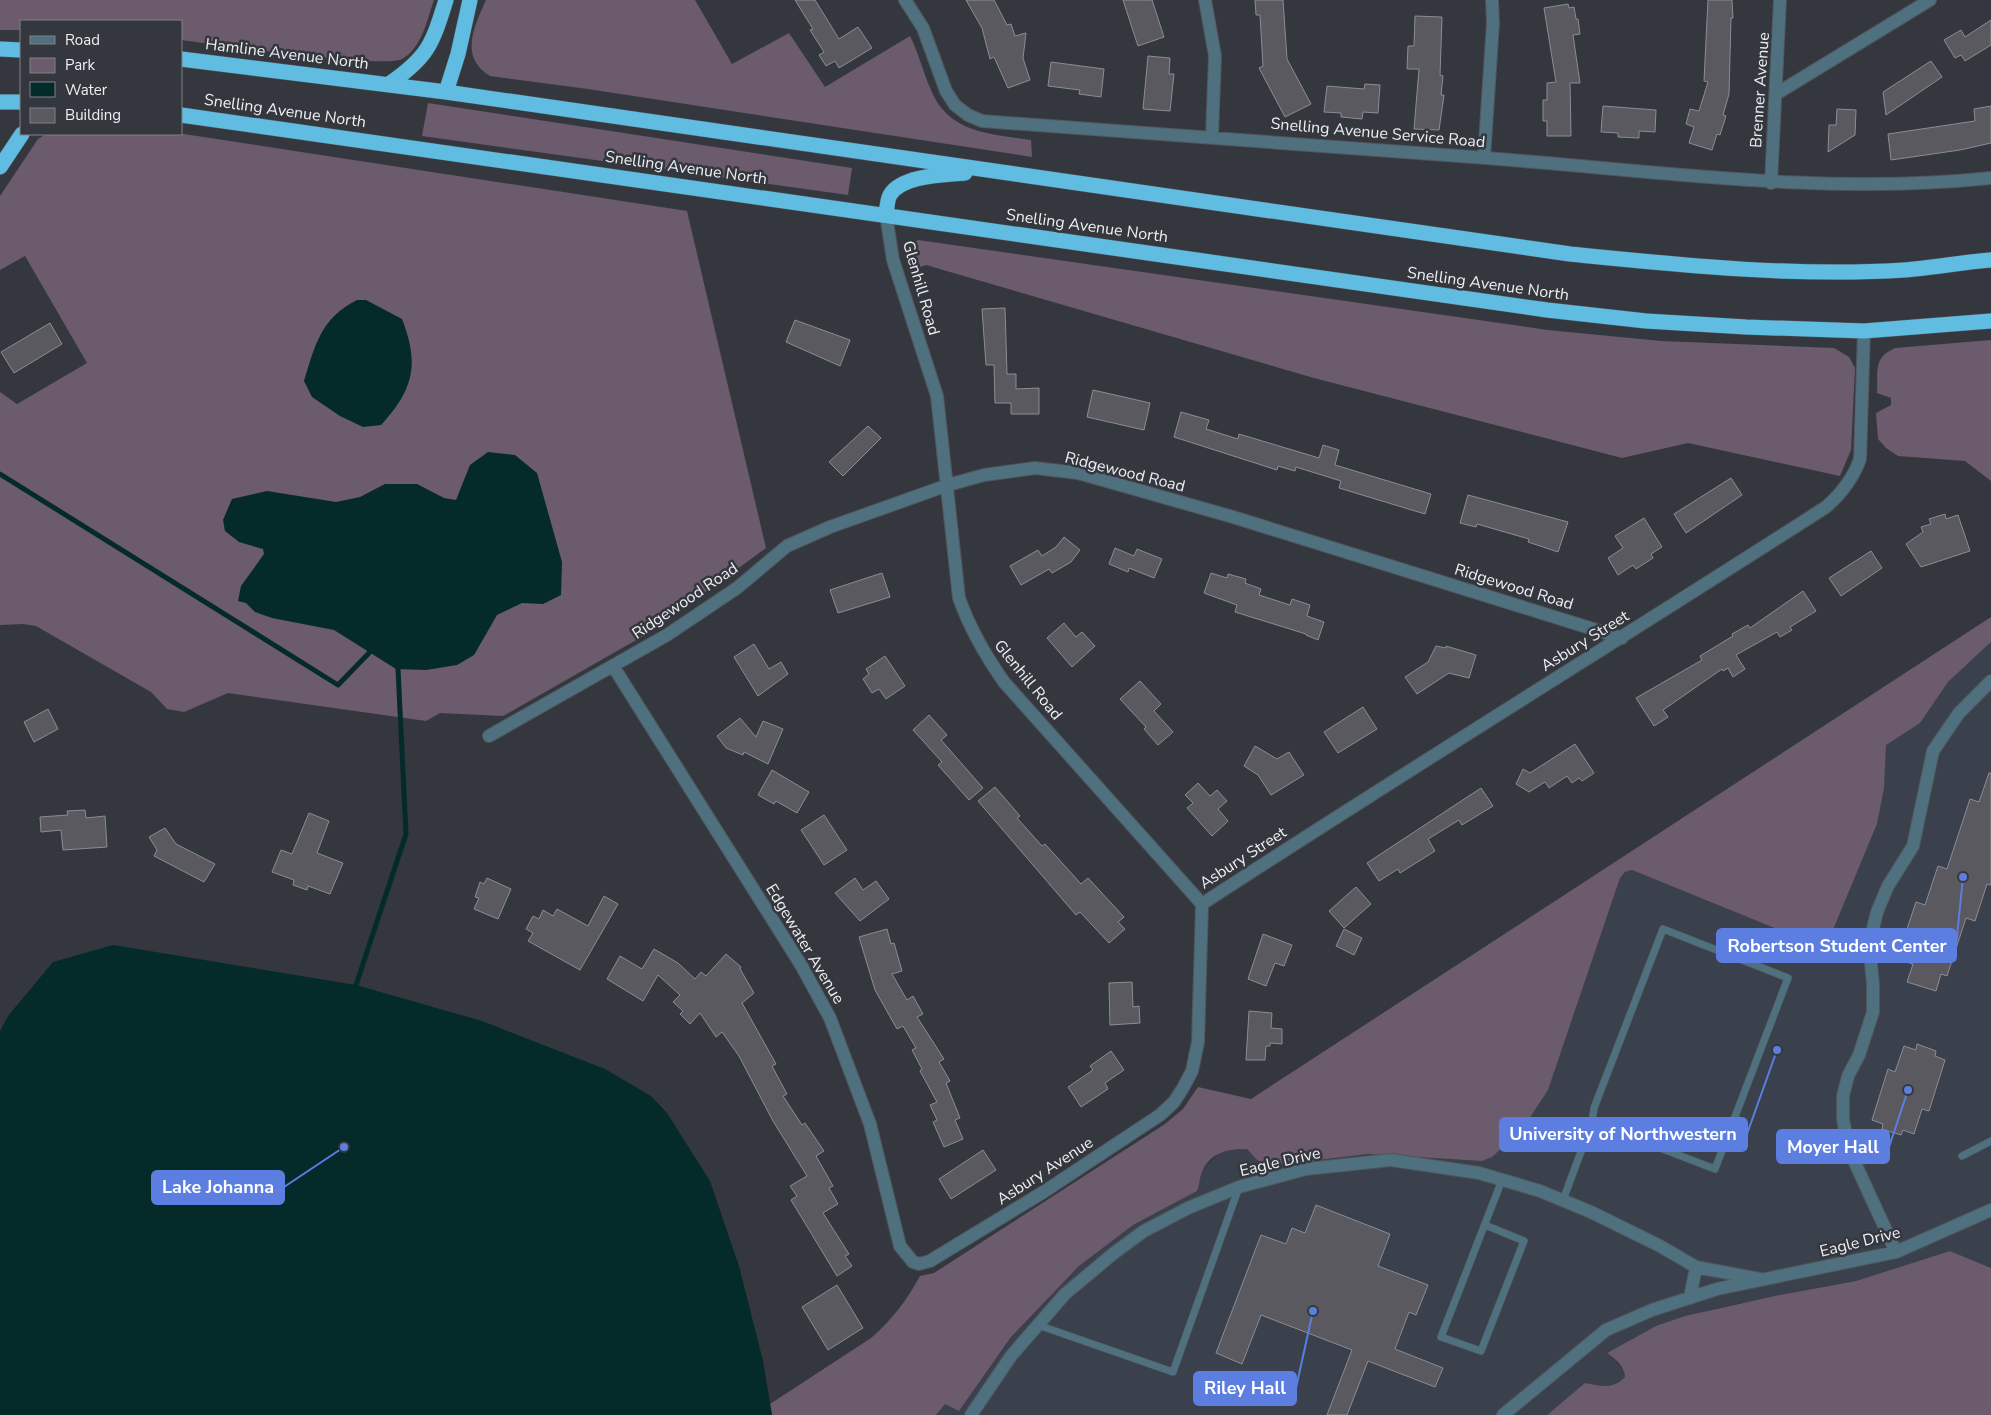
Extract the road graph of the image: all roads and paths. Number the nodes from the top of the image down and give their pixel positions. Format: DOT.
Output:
graph roads {
  1 [pos="446,0"];
  2 [pos="470,0"];
  3 [pos="905,0"];
  4 [pos="1205,0"];
  5 [pos="1492,0"];
  6 [pos="1780,0"];
  7 [pos="1930,0"];
  8 [pos="0,49"];
  9 [pos="20,50"];
  10 [pos="182,59"];
  11 [pos="388,84"];
  12 [pos="446,92"];
  13 [pos="1776,94"];
  14 [pos="0,102"];
  15 [pos="20,102"];
  16 [pos="182,115"];
  17 [pos="21,135"];
  18 [pos="1212,135"];
  19 [pos="1484,158"];
  20 [pos="0,167"];
  21 [pos="992,171"];
  22 [pos="1991,178"];
  23 [pos="1771,183"];
  24 [pos="886,215"];
  25 [pos="1991,260"];
  26 [pos="1991,321"];
  27 [pos="1864,331"];
  28 [pos="948,485"];
  29 [pos="1622,638"];
  30 [pos="613,666"];
  31 [pos="1991,681"];
  32 [pos="489,736"];
  33 [pos="1202,904"];
  34 [pos="1592,1122"];
  35 [pos="1991,1141"];
  36 [pos="1962,1156"];
  37 [pos="1502,1180"];
  38 [pos="1239,1187"];
  39 [pos="1563,1200"];
  40 [pos="1991,1210"];
  41 [pos="1485,1226"];
  42 [pos="1896,1252"];
  43 [pos="913,1262"];
  44 [pos="1696,1268"];
  45 [pos="1760,1279"];
  46 [pos="1690,1298"];
  47 [pos="1038,1325"];
  48 [pos="970,1415"];
  49 [pos="1503,1415"];
  1 -- 11 [label="highway"];
  2 -- 12 [label="highway"];
  3 -- 18 [label="street, Snelling Avenue Service Road"];
  4 -- 18 [label="street"];
  5 -- 19 [label="street"];
  6 -- 13 [label="street, Brenner Avenue"];
  7 -- 13 [label="street"];
  8 -- 9 [label="highway"];
  10 -- 11 [label="highway, Hamline Avenue North"];
  11 -- 12 [label="highway"];
  12 -- 21 [label="highway"];
  13 -- 23 [label="street, Brenner Avenue"];
  14 -- 15 [label="highway"];
  16 -- 24 [label="highway, Snelling Avenue North"];
  17 -- 20 [label="highway"];
  18 -- 19 [label="street, Snelling Avenue Service Road"];
  19 -- 23 [label="street, Snelling Avenue Service Road"];
  21 -- 24 [label="highway"];
  21 -- 25 [label="highway"];
  22 -- 23 [label="street, Snelling Avenue Service Road"];
  24 -- 27 [label="highway, Snelling Avenue North"];
  24 -- 28 [label="street, Glenhill Road"];
  26 -- 27 [label="highway, Snelling Avenue North"];
  27 -- 29 [label="street, Asbury Street"];
  28 -- 29 [label="street, Ridgewood Road"];
  28 -- 30 [label="street, Ridgewood Road"];
  28 -- 33 [label="street, Glenhill Road"];
  29 -- 33 [label="street, Asbury Street"];
  30 -- 32 [label="street, Ridgewood Road"];
  30 -- 43 [label="street, Edgewater Avenue"];
  31 -- 42 [label="street"];
  33 -- 43 [label="street, Asbury Avenue"];
  34 -- 34 [label="lane"];
  34 -- 39 [label="lane"];
  35 -- 36 [label="lane"];
  37 -- 38 [label="street, Eagle Drive"];
  37 -- 39 [label="street, Eagle Drive"];
  37 -- 41 [label="lane"];
  38 -- 47 [label="street, Eagle Drive"];
  38 -- 47 [label="lane"];
  39 -- 44 [label="street, Eagle Drive"];
  40 -- 42 [label="street, Eagle Drive"];
  41 -- 41 [label="lane"];
  42 -- 45 [label="street, Eagle Drive"];
  44 -- 45 [label="street, Eagle Drive"];
  44 -- 46 [label="street"];
  45 -- 46 [label="street, Eagle Drive"];
  46 -- 49 [label="street, Eagle Drive"];
  47 -- 48 [label="street, Eagle Drive"];
}
